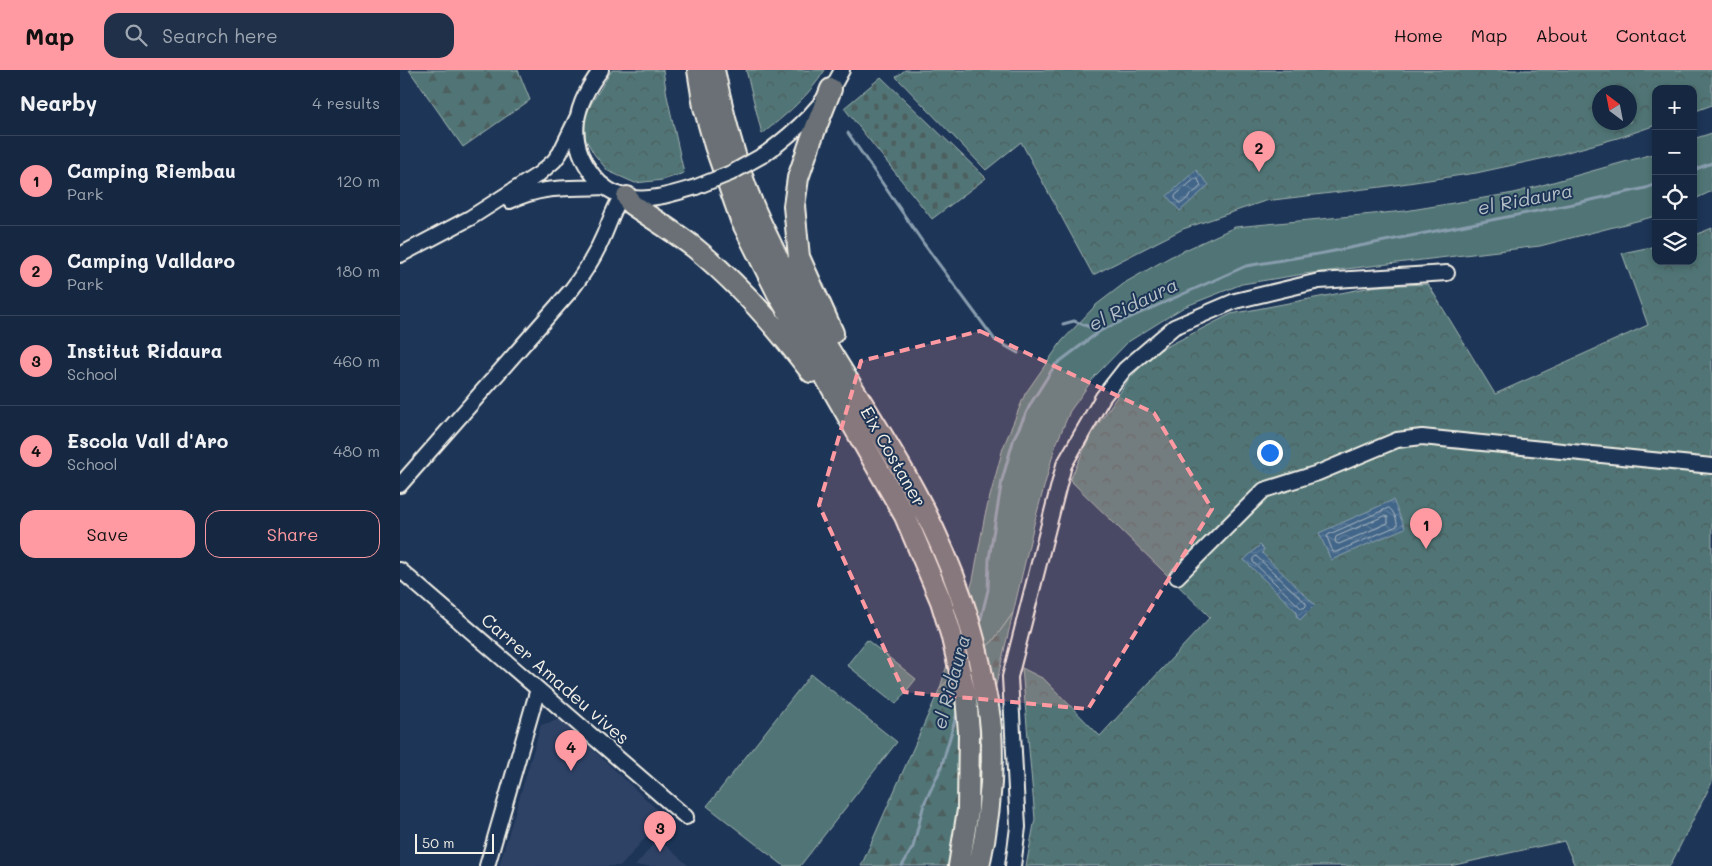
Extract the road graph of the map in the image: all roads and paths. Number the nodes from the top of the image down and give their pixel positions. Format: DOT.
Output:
graph roads {
  1 [pos="698,70"];
  2 [pos="714,70"];
  3 [pos="842,70"];
  4 [pos="600,71"];
  5 [pos="831,89"];
  6 [pos="577,118"];
  7 [pos="605,187"];
  8 [pos="624,196"];
  9 [pos="470,218"];
  10 [pos="596,252"];
  11 [pos="400,255"];
  12 [pos="1447,273"];
  13 [pos="837,399"];
  14 [pos="865,406"];
  15 [pos="1712,466"];
  16 [pos="400,485"];
  17 [pos="400,570"];
  18 [pos="1177,577"];
  19 [pos="538,689"];
  20 [pos="686,817"];
  21 [pos="960,861"];
  22 [pos="486,866"];
  23 [pos="979,866"];
  24 [pos="1013,866"];
  1 -- 13 [label="highway, Eix Costaner"];
  2 -- 14 [label="highway, Eix Costaner"];
  3 -- 5 [label="street"];
  4 -- 6 [label="street"];
  5 -- 8 [label="street, bridge"];
  5 -- 14 [label="highway"];
  6 -- 7 [label="street"];
  6 -- 9 [label="street"];
  7 -- 8 [label="street"];
  7 -- 9 [label="street"];
  7 -- 10 [label="street"];
  8 -- 10 [label="street"];
  8 -- 13 [label="highway"];
  9 -- 11 [label="street"];
  10 -- 16 [label="street"];
  12 -- 24 [label="street"];
  13 -- 21 [label="highway, Eix Costaner"];
  14 -- 23 [label="highway, Eix Costaner"];
  15 -- 18 [label="street"];
  17 -- 19 [label="street, Carrer Amadeu vives"];
  19 -- 20 [label="street, Carrer Amadeu vives"];
  19 -- 22 [label="street"];
}
